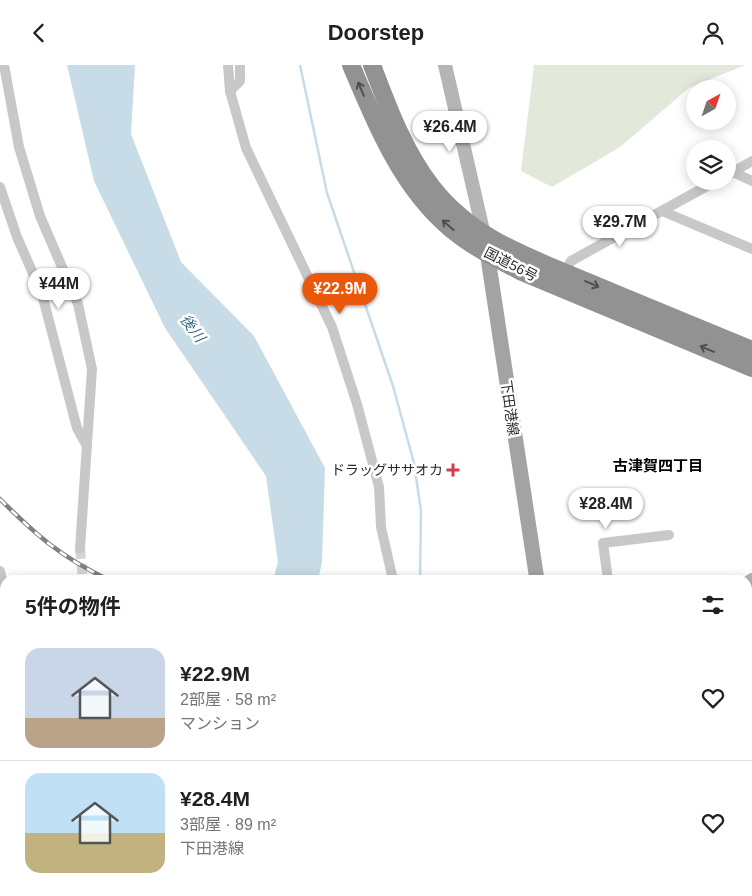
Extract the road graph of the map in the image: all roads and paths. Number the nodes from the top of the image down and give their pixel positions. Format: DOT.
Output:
graph roads {
  1 [pos="4,65"];
  2 [pos="228,65"];
  3 [pos="240,65"];
  4 [pos="351,65"];
  5 [pos="372,65"];
  6 [pos="444,65"];
  7 [pos="230,91"];
  8 [pos="752,161"];
  9 [pos="736,170"];
  10 [pos="736,176"];
  11 [pos="752,181"];
  12 [pos="0,187"];
  13 [pos="700,190"];
  14 [pos="662,211"];
  15 [pos="484,235"];
  16 [pos="752,249"];
  17 [pos="488,253"];
  18 [pos="565,272"];
  19 [pos="752,349"];
  20 [pos="752,368"];
  21 [pos="87,446"];
  22 [pos="669,535"];
  23 [pos="80,549"];
  24 [pos="392,575"];
  25 [pos="536,575"];
  26 [pos="607,575"];
  1 -- 21 [label="street"];
  2 -- 7 [label="street"];
  3 -- 7 [label="street"];
  17 -- 4 [label="highway, 国道56号, one-way"];
  5 -- 15 [label="highway, 国道56号"];
  6 -- 15 [label="street"];
  7 -- 24 [label="street"];
  8 -- 9 [label="street"];
  10 -- 11 [label="street"];
  12 -- 21 [label="street"];
  13 -- 14 [label="street"];
  14 -- 16 [label="street"];
  14 -- 18 [label="street"];
  15 -- 17 [label="main road, 下田港線"];
  15 -- 18 [label="highway, 国道56号"];
  20 -- 17 [label="highway, 国道56号, one-way"];
  17 -- 25 [label="main road, 下田港線"];
  18 -- 19 [label="highway, 国道56号, one-way"];
  21 -- 23 [label="street"];
  22 -- 26 [label="street"];
}
